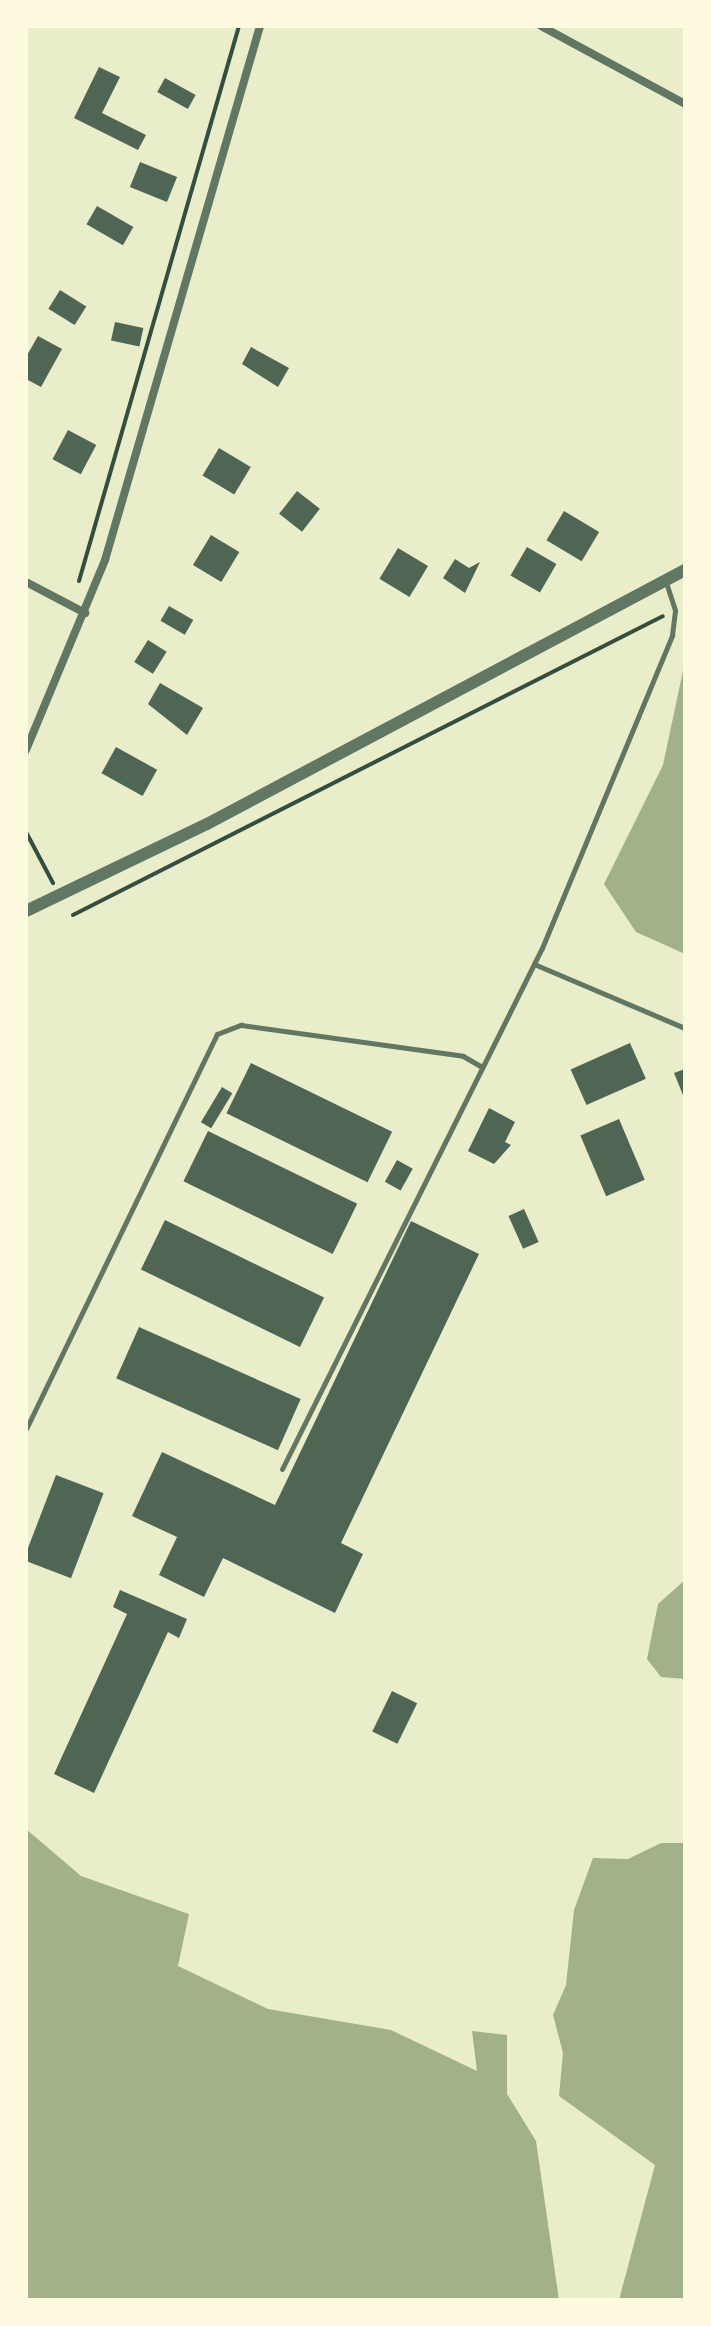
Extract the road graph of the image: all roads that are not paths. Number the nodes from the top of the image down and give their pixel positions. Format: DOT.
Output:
graph roads {
  1 [pos="260,26"];
  2 [pos="541,26"];
  3 [pos="685,104"];
  4 [pos="685,570"];
  5 [pos="666,580"];
  6 [pos="26,582"];
  7 [pos="85,613"];
  8 [pos="26,750"];
  9 [pos="26,911"];
  10 [pos="534,964"];
  11 [pos="685,1028"];
  12 [pos="480,1066"];
  13 [pos="26,1429"];
  14 [pos="282,1469"];
  1 -- 7 [label="street"];
  2 -- 3 [label="street"];
  4 -- 5 [label="street"];
  5 -- 9 [label="street"];
  5 -- 10 [label="lane"];
  6 -- 7 [label="street"];
  7 -- 8 [label="street"];
  10 -- 11 [label="lane"];
  10 -- 12 [label="lane"];
  12 -- 13 [label="lane"];
  12 -- 14 [label="lane"];
}
